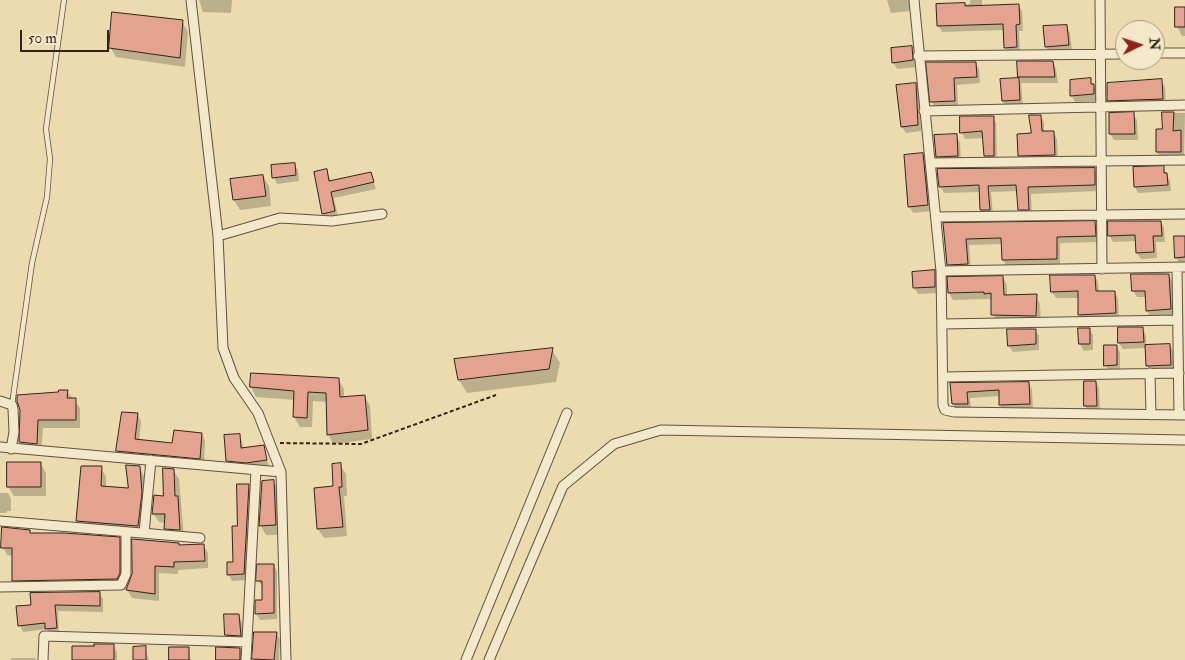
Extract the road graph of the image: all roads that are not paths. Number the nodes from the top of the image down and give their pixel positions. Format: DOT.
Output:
graph roads {
  1 [pos="64,0"];
  2 [pos="191,0"];
  3 [pos="914,0"];
  4 [pos="1100,0"];
  5 [pos="1165,53"];
  6 [pos="1185,53"];
  7 [pos="1100,54"];
  8 [pos="1115,54"];
  9 [pos="918,56"];
  10 [pos="1185,105"];
  11 [pos="1101,107"];
  12 [pos="924,111"];
  13 [pos="1185,160"];
  14 [pos="1101,161"];
  15 [pos="930,163"];
  16 [pos="382,214"];
  17 [pos="1185,214"];
  18 [pos="1102,215"];
  19 [pos="936,218"];
  20 [pos="218,236"];
  21 [pos="1181,267"];
  22 [pos="1102,269"];
  23 [pos="942,271"];
  24 [pos="1178,320"];
  25 [pos="942,324"];
  26 [pos="1150,373"];
  27 [pos="1179,373"];
  28 [pos="943,377"];
  29 [pos="0,401"];
  30 [pos="12,405"];
  31 [pos="567,414"];
  32 [pos="1151,415"];
  33 [pos="1182,415"];
  34 [pos="1185,440"];
  35 [pos="0,447"];
  36 [pos="11,449"];
  37 [pos="151,460"];
  38 [pos="256,470"];
  39 [pos="282,472"];
  40 [pos="0,521"];
  41 [pos="126,532"];
  42 [pos="144,533"];
  43 [pos="200,538"];
  44 [pos="0,587"];
  45 [pos="247,642"];
  46 [pos="43,660"];
  47 [pos="246,660"];
  48 [pos="286,660"];
  49 [pos="466,660"];
  50 [pos="489,660"];
  1 -- 30 [label="lane"];
  2 -- 20 [label="street"];
  3 -- 9 [label="street"];
  4 -- 7 [label="street"];
  5 -- 6 [label="street"];
  7 -- 8 [label="street"];
  7 -- 9 [label="street"];
  7 -- 11 [label="street"];
  9 -- 12 [label="street"];
  10 -- 11 [label="street"];
  11 -- 12 [label="street"];
  11 -- 14 [label="street"];
  12 -- 15 [label="street"];
  13 -- 14 [label="street"];
  14 -- 15 [label="street"];
  14 -- 18 [label="street"];
  15 -- 19 [label="street"];
  16 -- 20 [label="street"];
  17 -- 18 [label="street"];
  18 -- 19 [label="street"];
  18 -- 22 [label="street"];
  19 -- 23 [label="street"];
  20 -- 39 [label="street"];
  21 -- 22 [label="street"];
  21 -- 24 [label="street"];
  22 -- 23 [label="street"];
  23 -- 25 [label="street"];
  24 -- 25 [label="street"];
  24 -- 27 [label="street"];
  25 -- 28 [label="street"];
  26 -- 27 [label="street"];
  26 -- 28 [label="street"];
  26 -- 32 [label="street"];
  27 -- 33 [label="street"];
  28 -- 32 [label="street"];
  29 -- 30 [label="street"];
  30 -- 36 [label="street"];
  31 -- 49 [label="street"];
  32 -- 33 [label="street"];
  34 -- 50 [label="street"];
  35 -- 36 [label="street"];
  36 -- 37 [label="street"];
  37 -- 38 [label="street"];
  37 -- 42 [label="street"];
  38 -- 39 [label="street"];
  38 -- 45 [label="street"];
  39 -- 48 [label="street"];
  40 -- 41 [label="street"];
  41 -- 42 [label="street"];
  41 -- 44 [label="street"];
  42 -- 43 [label="street"];
  45 -- 46 [label="street"];
  45 -- 47 [label="street"];
}
